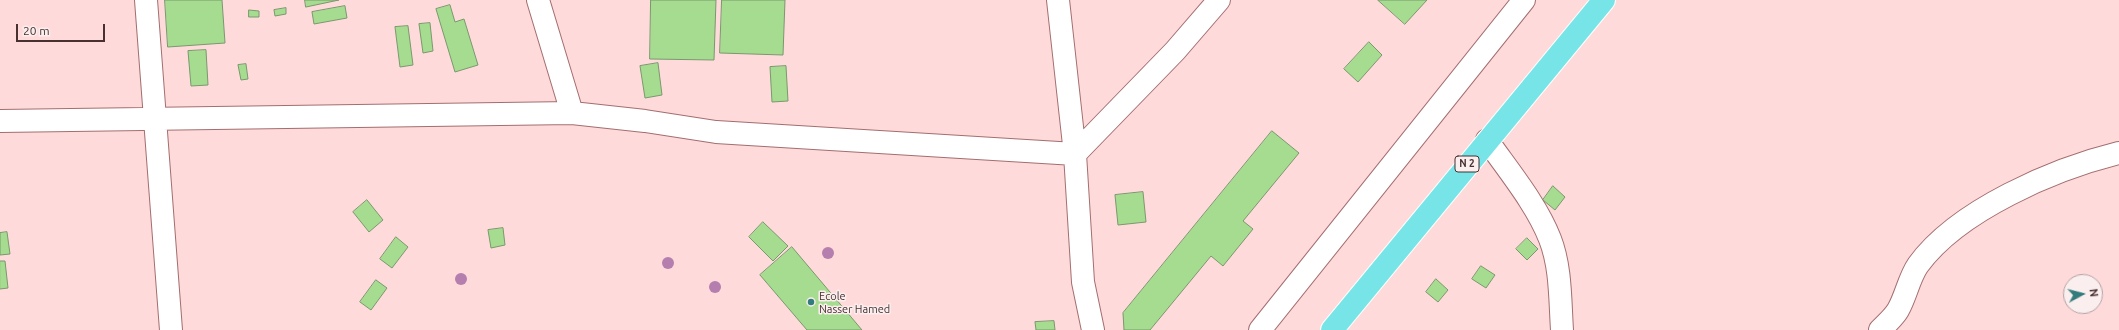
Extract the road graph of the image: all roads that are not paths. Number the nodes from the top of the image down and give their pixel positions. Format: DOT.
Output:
graph roads {
  1 [pos="146,0"];
  2 [pos="538,0"];
  3 [pos="1058,0"];
  4 [pos="1219,0"];
  5 [pos="1524,0"];
  6 [pos="1604,0"];
  7 [pos="572,113"];
  8 [pos="155,118"];
  9 [pos="0,121"];
  10 [pos="1487,140"];
  11 [pos="2119,153"];
  12 [pos="1075,154"];
  13 [pos="171,330"];
  14 [pos="1093,330"];
  15 [pos="1260,330"];
  16 [pos="1332,330"];
  17 [pos="1562,330"];
  18 [pos="1880,330"];
  1 -- 8 [label="street"];
  2 -- 7 [label="street"];
  3 -- 12 [label="street"];
  4 -- 12 [label="street"];
  5 -- 15 [label="street"];
  6 -- 10 [label="main road, N 2"];
  7 -- 8 [label="street"];
  7 -- 12 [label="street"];
  8 -- 9 [label="street"];
  8 -- 13 [label="street"];
  10 -- 16 [label="main road, N 2"];
  10 -- 17 [label="street"];
  11 -- 18 [label="street"];
  12 -- 14 [label="street"];
}
